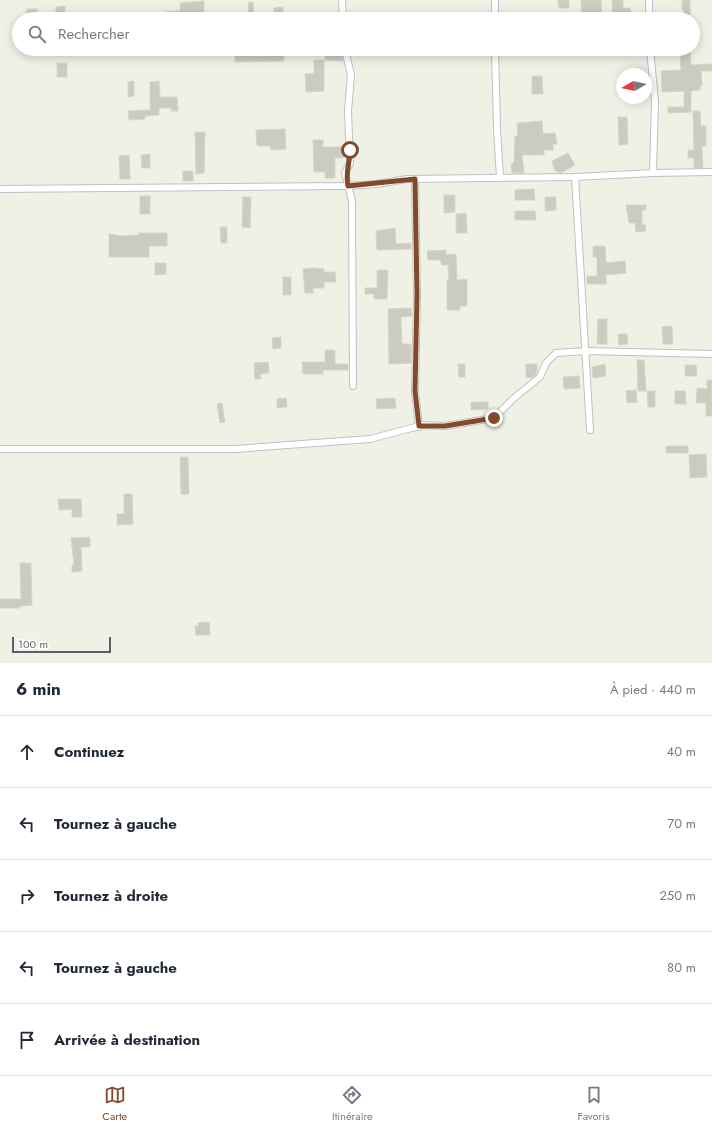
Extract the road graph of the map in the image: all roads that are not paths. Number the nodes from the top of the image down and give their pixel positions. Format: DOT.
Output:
graph roads {
  1 [pos="342,0"];
  2 [pos="495,0"];
  3 [pos="649,0"];
  4 [pos="343,12"];
  5 [pos="495,12"];
  6 [pos="649,12"];
  7 [pos="347,56"];
  8 [pos="496,56"];
  9 [pos="651,56"];
  10 [pos="712,172"];
  11 [pos="653,173"];
  12 [pos="576,177"];
  13 [pos="500,178"];
  14 [pos="415,179"];
  15 [pos="348,186"];
  16 [pos="0,189"];
  17 [pos="586,351"];
  18 [pos="712,354"];
  19 [pos="353,386"];
  20 [pos="419,426"];
  21 [pos="590,430"];
  22 [pos="0,449"];
  1 -- 4 [label="street"];
  2 -- 5 [label="street"];
  3 -- 6 [label="street"];
  7 -- 15 [label="street"];
  8 -- 13 [label="street"];
  9 -- 11 [label="street"];
  10 -- 11 [label="street"];
  11 -- 12 [label="street"];
  12 -- 13 [label="street"];
  12 -- 17 [label="street"];
  13 -- 14 [label="street"];
  14 -- 15 [label="street"];
  14 -- 20 [label="street"];
  15 -- 16 [label="street"];
  15 -- 19 [label="street"];
  17 -- 18 [label="street"];
  17 -- 20 [label="street"];
  17 -- 21 [label="street"];
  20 -- 22 [label="street"];
}
